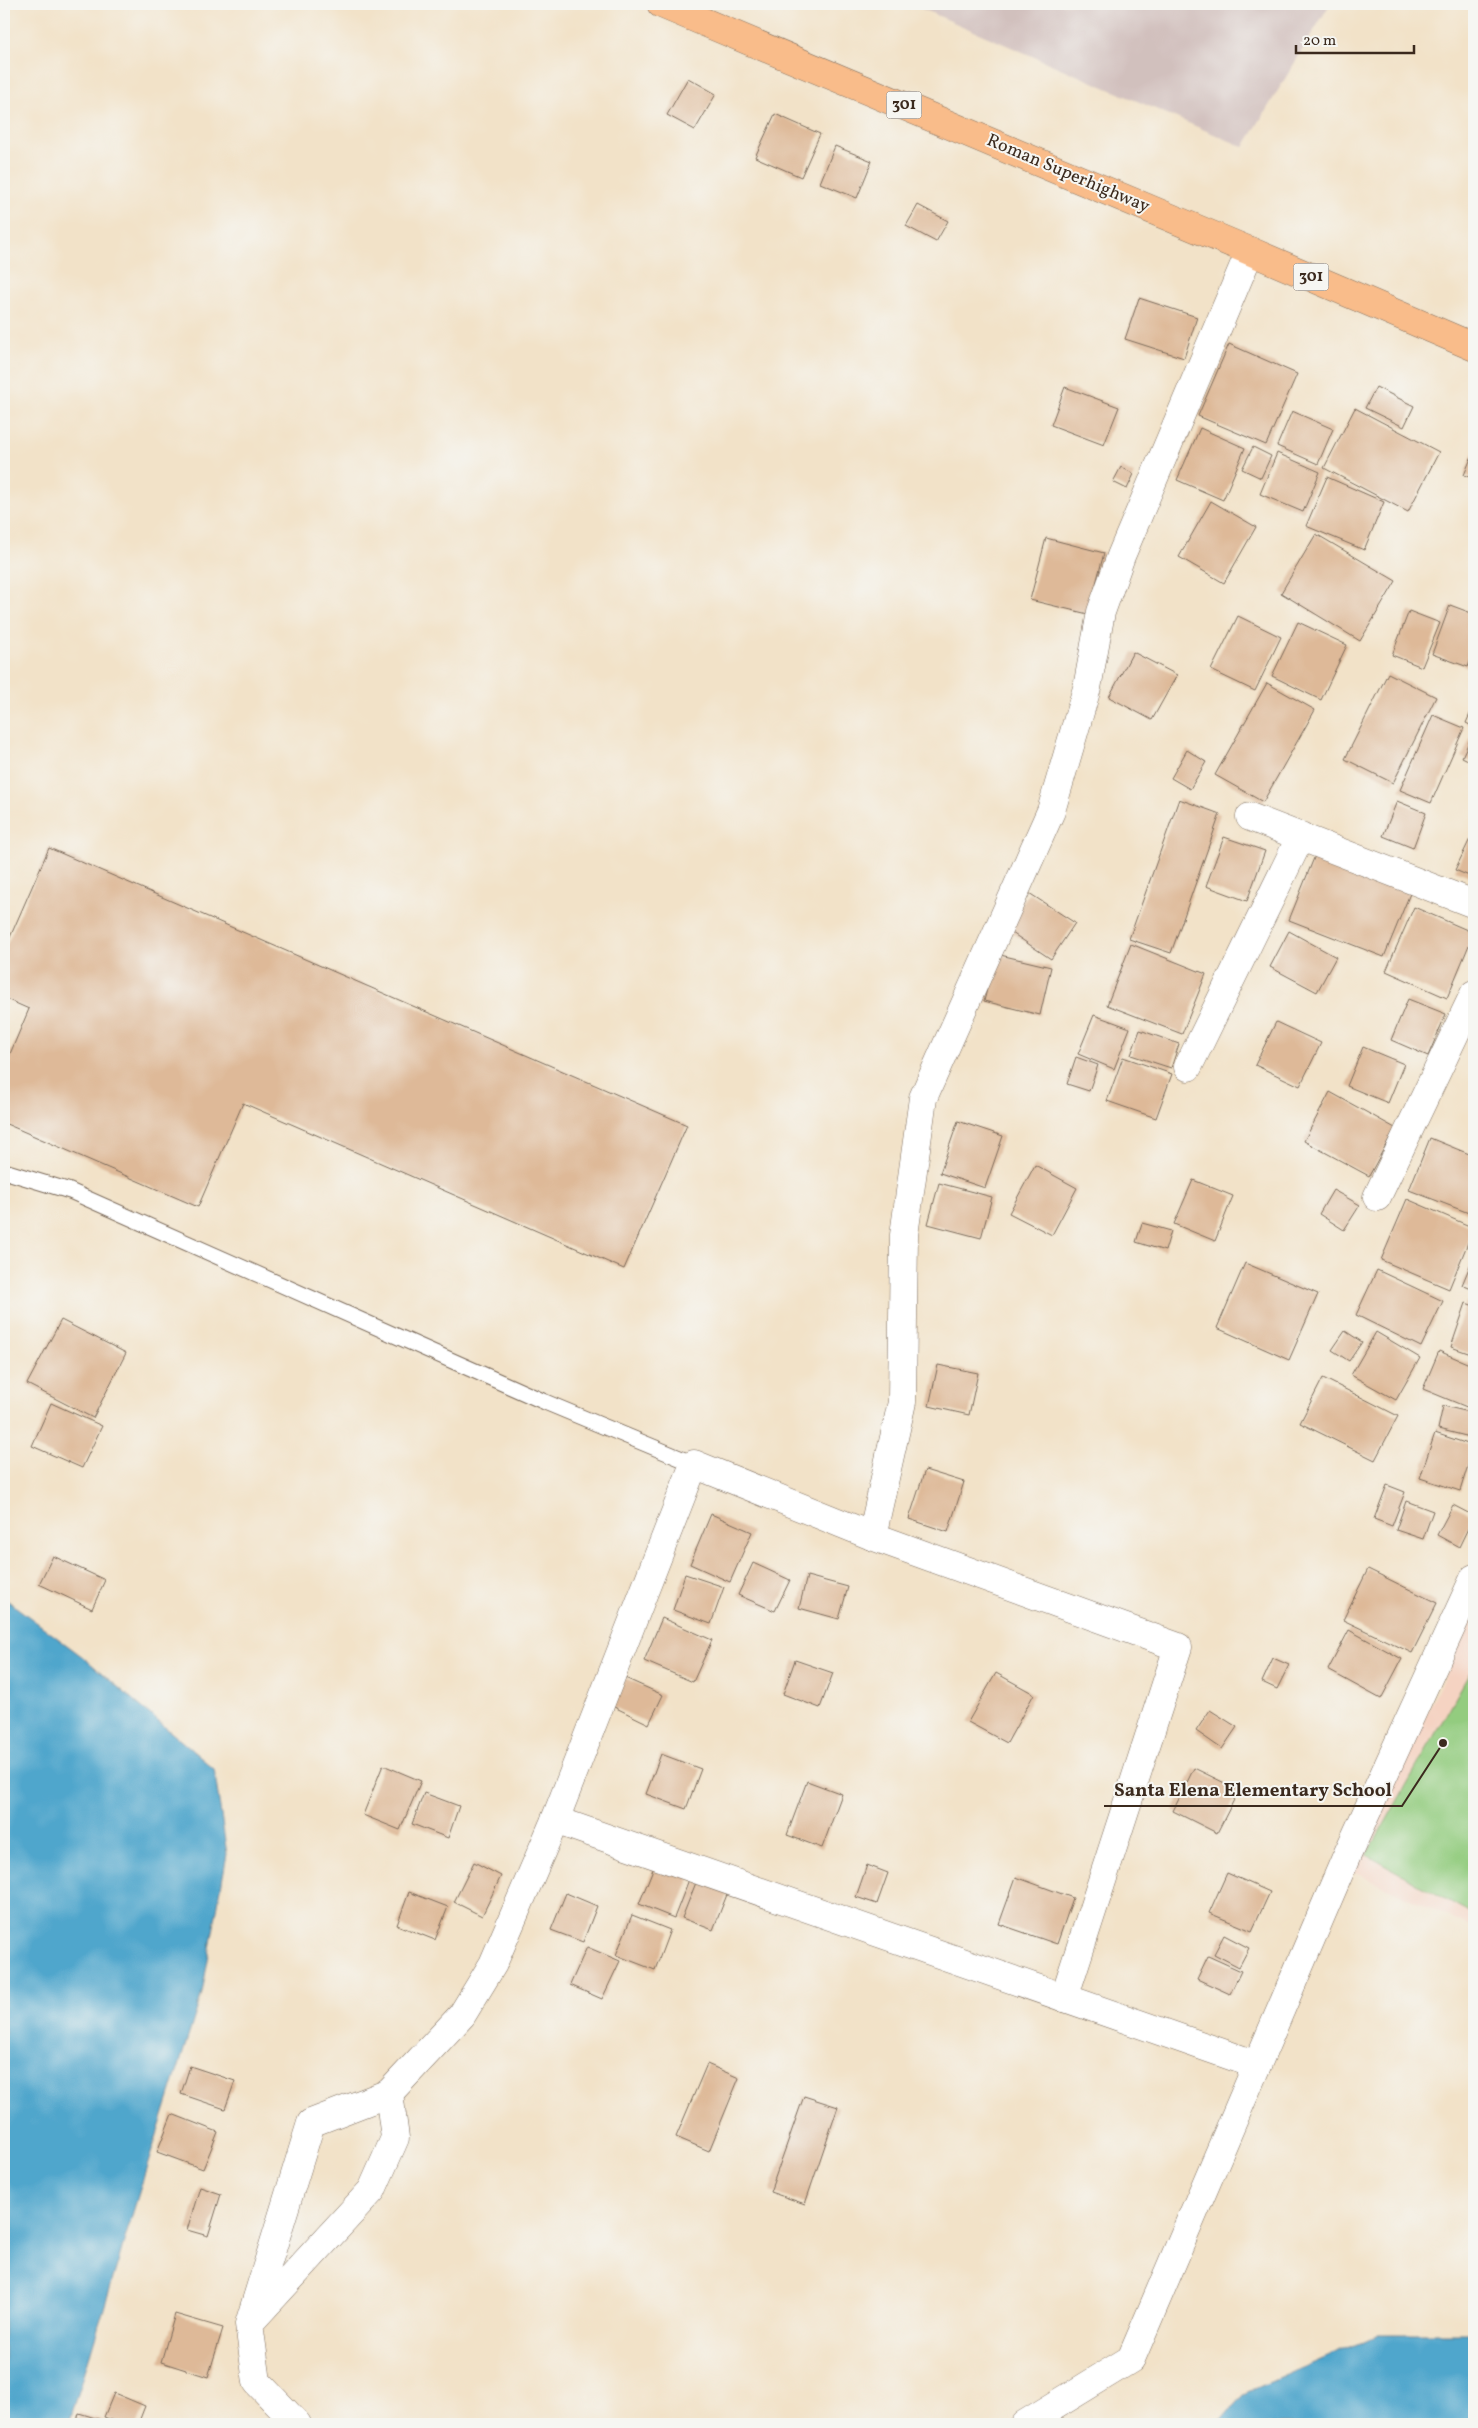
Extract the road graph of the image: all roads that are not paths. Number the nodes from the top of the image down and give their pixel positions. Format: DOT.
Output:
graph roads {
  1 [pos="661,4"];
  2 [pos="1250,251"];
  3 [pos="1474,347"];
  4 [pos="1250,817"];
  5 [pos="1301,836"];
  6 [pos="1474,904"];
  7 [pos="1474,994"];
  8 [pos="1188,1067"];
  9 [pos="4,1171"];
  10 [pos="1377,1197"];
  11 [pos="694,1464"];
  12 [pos="872,1536"];
  13 [pos="1474,1578"];
  14 [pos="555,1820"];
  15 [pos="1064,1998"];
  16 [pos="1257,2065"];
  17 [pos="389,2093"];
  18 [pos="249,2324"];
  19 [pos="297,2424"];
  20 [pos="1025,2424"];
  1 -- 2 [label="main road, Roman Superhighway / 301"];
  2 -- 3 [label="main road, Roman Superhighway / 301"];
  2 -- 12 [label="street"];
  4 -- 5 [label="street"];
  5 -- 6 [label="street"];
  5 -- 8 [label="street"];
  7 -- 10 [label="street"];
  9 -- 11 [label="lane"];
  11 -- 12 [label="street"];
  11 -- 14 [label="street"];
  12 -- 15 [label="street"];
  13 -- 16 [label="street"];
  14 -- 15 [label="street"];
  14 -- 17 [label="street"];
  15 -- 16 [label="street"];
  16 -- 20 [label="street"];
  17 -- 18 [label="street"];
  17 -- 18 [label="street"];
  18 -- 19 [label="street"];
}
